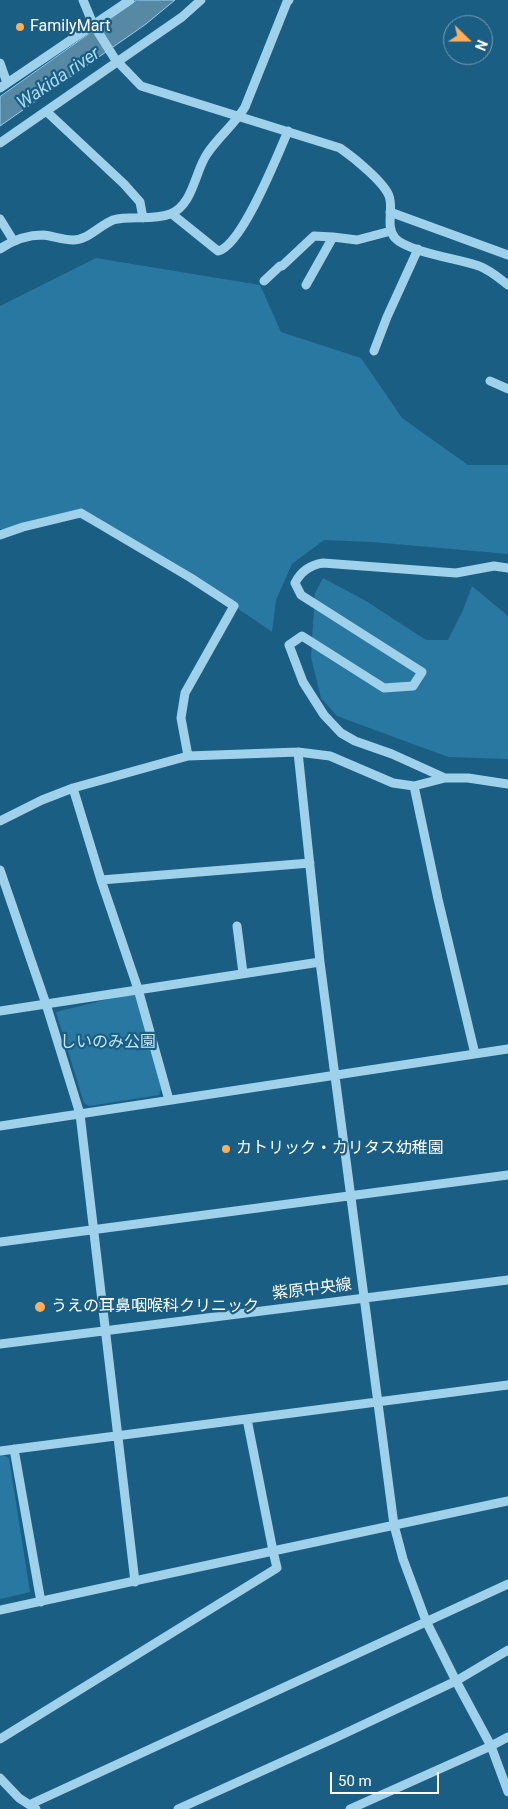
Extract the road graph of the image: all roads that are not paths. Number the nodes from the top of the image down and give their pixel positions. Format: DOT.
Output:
graph roads {
  1 [pos="83,0"];
  2 [pos="130,0"];
  3 [pos="200,0"];
  4 [pos="289,0"];
  5 [pos="94,26"];
  6 [pos="116,61"];
  7 [pos="0,64"];
  8 [pos="4,86"];
  9 [pos="46,111"];
  10 [pos="240,116"];
  11 [pos="288,131"];
  12 [pos="0,142"];
  13 [pos="390,212"];
  14 [pos="172,214"];
  15 [pos="143,218"];
  16 [pos="0,219"];
  17 [pos="391,231"];
  18 [pos="333,237"];
  19 [pos="13,240"];
  20 [pos="0,249"];
  21 [pos="418,249"];
  22 [pos="508,255"];
  23 [pos="264,281"];
  24 [pos="306,285"];
  25 [pos="508,285"];
  26 [pos="374,351"];
  27 [pos="490,381"];
  28 [pos="508,389"];
  29 [pos="0,535"];
  30 [pos="508,568"];
  31 [pos="298,752"];
  32 [pos="188,756"];
  33 [pos="445,778"];
  34 [pos="508,784"];
  35 [pos="414,786"];
  36 [pos="73,788"];
  37 [pos="0,821"];
  38 [pos="310,863"];
  39 [pos="0,870"];
  40 [pos="101,880"];
  41 [pos="237,926"];
  42 [pos="320,962"];
  43 [pos="243,973"];
  44 [pos="138,989"];
  45 [pos="46,1004"];
  46 [pos="0,1011"];
  47 [pos="508,1048"];
  48 [pos="475,1054"];
  49 [pos="336,1076"];
  50 [pos="169,1100"];
  51 [pos="80,1114"];
  52 [pos="0,1126"];
  53 [pos="508,1174"];
  54 [pos="351,1196"];
  55 [pos="93,1230"];
  56 [pos="0,1242"];
  57 [pos="508,1280"];
  58 [pos="364,1298"];
  59 [pos="106,1331"];
  60 [pos="0,1344"];
  61 [pos="508,1385"];
  62 [pos="378,1401"];
  63 [pos="247,1419"];
  64 [pos="118,1435"];
  65 [pos="14,1449"];
  66 [pos="0,1451"];
  67 [pos="508,1501"];
  68 [pos="394,1525"];
  69 [pos="274,1551"];
  70 [pos="135,1582"];
  71 [pos="508,1584"];
  72 [pos="41,1602"];
  73 [pos="0,1610"];
  74 [pos="426,1621"];
  75 [pos="508,1650"];
  76 [pos="456,1681"];
  77 [pos="508,1737"];
  78 [pos="0,1739"];
  79 [pos="491,1746"];
  80 [pos="0,1778"];
  81 [pos="508,1792"];
  82 [pos="33,1807"];
  83 [pos="178,1809"];
  84 [pos="350,1809"];
  1 -- 5 [label="street"];
  2 -- 5 [label="street"];
  3 -- 6 [label="street"];
  4 -- 10 [label="street"];
  5 -- 6 [label="street"];
  5 -- 8 [label="street"];
  6 -- 9 [label="street"];
  6 -- 10 [label="street"];
  7 -- 8 [label="street"];
  9 -- 12 [label="street"];
  9 -- 15 [label="street"];
  10 -- 11 [label="street"];
  10 -- 14 [label="street"];
  11 -- 13 [label="street"];
  11 -- 14 [label="street"];
  13 -- 17 [label="street"];
  13 -- 22 [label="street"];
  14 -- 15 [label="street"];
  15 -- 19 [label="street"];
  16 -- 19 [label="street"];
  17 -- 18 [label="street"];
  17 -- 21 [label="street"];
  18 -- 23 [label="street"];
  18 -- 24 [label="street"];
  19 -- 20 [label="street"];
  21 -- 25 [label="street"];
  21 -- 26 [label="street"];
  27 -- 28 [label="street"];
  29 -- 32 [label="street"];
  30 -- 33 [label="street"];
  31 -- 32 [label="street"];
  31 -- 35 [label="street"];
  31 -- 38 [label="street"];
  32 -- 36 [label="street"];
  33 -- 34 [label="street"];
  33 -- 35 [label="street"];
  35 -- 48 [label="street"];
  36 -- 37 [label="street"];
  36 -- 40 [label="street"];
  38 -- 40 [label="street"];
  38 -- 42 [label="street"];
  39 -- 45 [label="street"];
  40 -- 44 [label="street"];
  41 -- 43 [label="street"];
  42 -- 43 [label="street"];
  42 -- 49 [label="street"];
  43 -- 44 [label="street"];
  44 -- 45 [label="street"];
  44 -- 50 [label="street"];
  45 -- 46 [label="street"];
  45 -- 51 [label="street"];
  47 -- 48 [label="street"];
  48 -- 49 [label="street"];
  49 -- 50 [label="street"];
  49 -- 54 [label="street"];
  50 -- 51 [label="street"];
  51 -- 52 [label="street"];
  51 -- 55 [label="street"];
  53 -- 54 [label="street"];
  54 -- 55 [label="street"];
  54 -- 58 [label="street"];
  55 -- 56 [label="street"];
  55 -- 59 [label="street"];
  57 -- 58 [label="street, 紫原中央線"];
  58 -- 59 [label="street, 紫原中央線"];
  58 -- 62 [label="street"];
  59 -- 60 [label="street, 紫原中央線"];
  59 -- 64 [label="street"];
  61 -- 62 [label="street"];
  62 -- 63 [label="street"];
  62 -- 68 [label="street"];
  63 -- 64 [label="street"];
  63 -- 69 [label="street"];
  64 -- 65 [label="street"];
  64 -- 70 [label="street"];
  65 -- 66 [label="street"];
  65 -- 72 [label="street"];
  67 -- 68 [label="street"];
  68 -- 69 [label="street"];
  68 -- 74 [label="street"];
  69 -- 70 [label="street"];
  69 -- 78 [label="street"];
  70 -- 72 [label="street"];
  71 -- 74 [label="street"];
  72 -- 73 [label="street"];
  74 -- 76 [label="street"];
  74 -- 82 [label="street"];
  75 -- 76 [label="street"];
  76 -- 79 [label="street"];
  76 -- 83 [label="street"];
  77 -- 79 [label="street"];
  79 -- 81 [label="street"];
  79 -- 84 [label="street"];
  80 -- 82 [label="street"];
}
